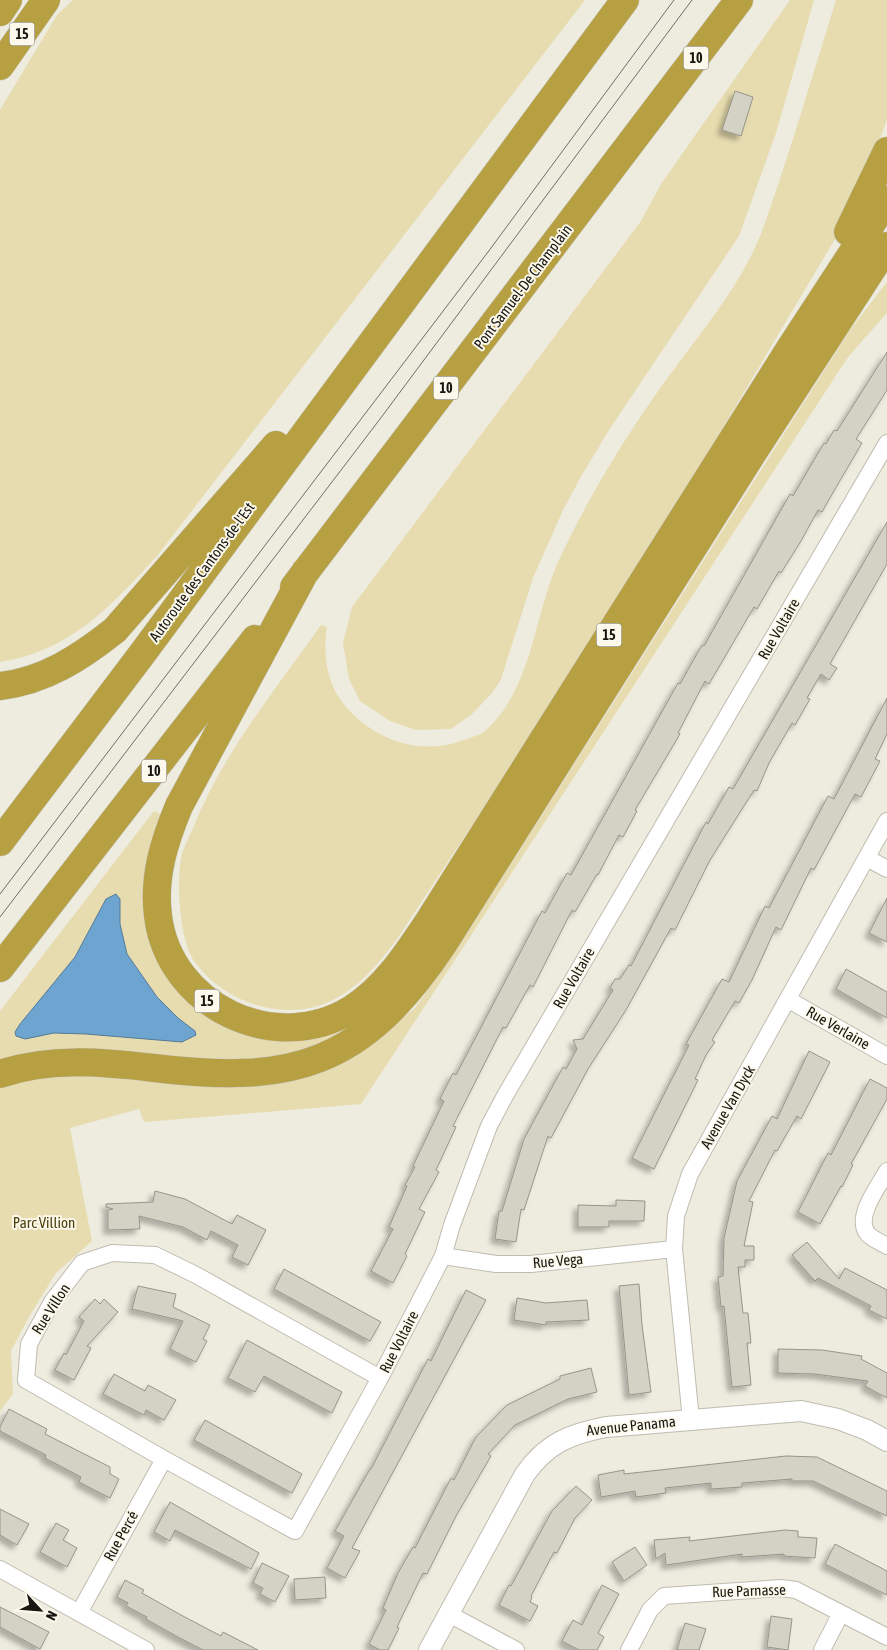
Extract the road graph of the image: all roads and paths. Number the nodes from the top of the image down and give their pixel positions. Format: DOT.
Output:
graph roads {
  1 [pos="8,0"];
  2 [pos="625,0"];
  3 [pos="739,0"];
  4 [pos="46,1"];
  5 [pos="0,12"];
  6 [pos="0,66"];
  7 [pos="887,151"];
  8 [pos="887,200"];
  9 [pos="887,246"];
  10 [pos="878,264"];
  11 [pos="402,301"];
  12 [pos="789,350"];
  13 [pos="887,443"];
  14 [pos="305,572"];
  15 [pos="0,686"];
  16 [pos="887,821"];
  17 [pos="0,842"];
  18 [pos="867,858"];
  19 [pos="887,869"];
  20 [pos="0,968"];
  21 [pos="789,1000"];
  22 [pos="887,1056"];
  23 [pos="0,1074"];
  24 [pos="887,1171"];
  25 [pos="887,1246"];
  26 [pos="674,1249"];
  27 [pos="443,1256"];
  28 [pos="380,1378"];
  29 [pos="691,1420"];
  30 [pos="887,1441"];
  31 [pos="164,1459"];
  32 [pos="295,1531"];
  33 [pos="0,1569"];
  34 [pos="79,1613"];
  35 [pos="449,1614"];
  36 [pos="841,1614"];
  37 [pos="887,1638"];
  38 [pos="146,1650"];
  39 [pos="429,1650"];
  40 [pos="516,1650"];
  41 [pos="629,1650"];
  42 [pos="822,1650"];
  1 -- 5 [label="highway"];
  2 -- 11 [label="highway"];
  3 -- 14 [label="highway, Pont Samuel-De Champlain / 10"];
  4 -- 6 [label="highway, 15"];
  7 -- 12 [label="highway"];
  8 -- 12 [label="highway"];
  9 -- 10 [label="highway"];
  10 -- 23 [label="highway"];
  11 -- 15 [label="highway"];
  11 -- 17 [label="highway, Autoroute des Cantons-de-l'Est"];
  12 -- 14 [label="highway, 15"];
  13 -- 27 [label="street, Rue Voltaire"];
  14 -- 20 [label="highway, 10"];
  16 -- 18 [label="street, Avenue Van Dyck"];
  18 -- 19 [label="street"];
  18 -- 21 [label="street, Avenue Van Dyck"];
  21 -- 22 [label="street, Rue Verlaine"];
  21 -- 26 [label="street, Avenue Van Dyck"];
  24 -- 25 [label="street"];
  26 -- 27 [label="street, Rue Vega"];
  26 -- 29 [label="street, Avenue Van Dyck"];
  27 -- 28 [label="street, Rue Voltaire"];
  28 -- 31 [label="street, Rue Villon"];
  28 -- 32 [label="street, Rue Voltaire"];
  29 -- 30 [label="street, Avenue Panama"];
  29 -- 35 [label="street, Avenue Panama"];
  31 -- 32 [label="street, Rue Villon"];
  31 -- 34 [label="street, Rue Percé"];
  33 -- 34 [label="street"];
  34 -- 38 [label="street"];
  35 -- 39 [label="street, Avenue Panama"];
  35 -- 40 [label="street"];
  36 -- 37 [label="street, Rue Parnasse"];
  36 -- 41 [label="street, Rue Parnasse"];
  36 -- 42 [label="street"];
}
